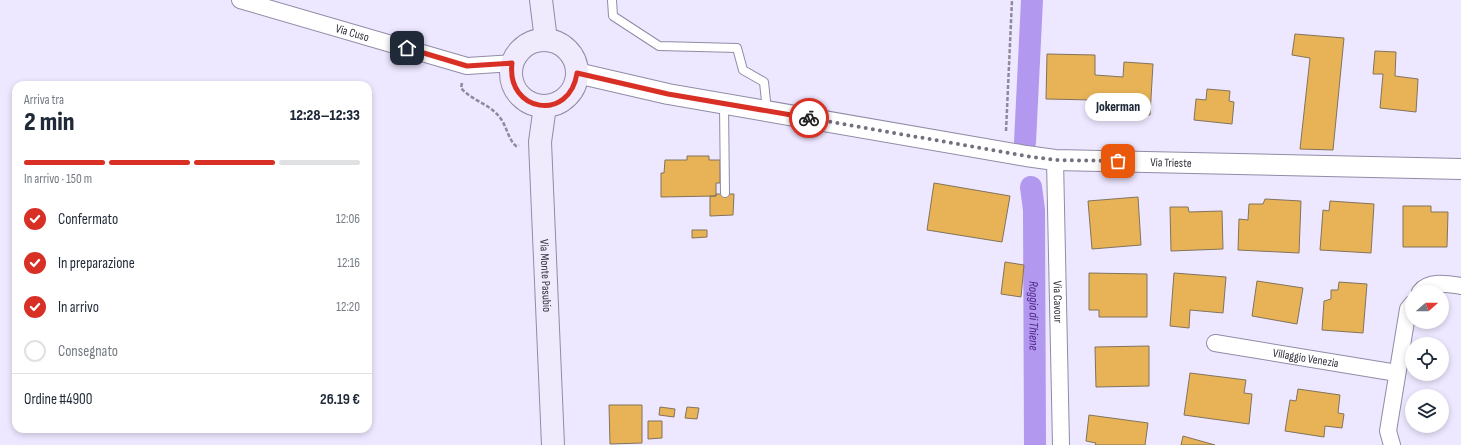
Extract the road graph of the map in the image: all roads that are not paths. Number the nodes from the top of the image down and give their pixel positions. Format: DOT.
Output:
graph roads {
  1 [pos="240,0"];
  2 [pos="541,0"];
  3 [pos="612,0"];
  4 [pos="546,40"];
  5 [pos="512,63"];
  6 [pos="577,73"];
  7 [pos="724,104"];
  8 [pos="545,106"];
  9 [pos="767,111"];
  10 [pos="1055,160"];
  11 [pos="1461,169"];
  12 [pos="725,194"];
  13 [pos="1434,285"];
  14 [pos="1461,286"];
  15 [pos="1405,325"];
  16 [pos="1215,343"];
  17 [pos="1396,373"];
  18 [pos="553,445"];
  19 [pos="1061,445"];
  20 [pos="1392,445"];
  1 -- 5 [label="street, Via Cuso"];
  2 -- 4 [label="main road"];
  3 -- 9 [label="lane"];
  4 -- 5 [label="main road"];
  4 -- 6 [label="main road"];
  5 -- 8 [label="main road"];
  6 -- 7 [label="street, Via Trieste"];
  6 -- 8 [label="main road"];
  7 -- 9 [label="street, Via Trieste"];
  7 -- 12 [label="lane"];
  8 -- 18 [label="main road, Via Monte Pasubio"];
  9 -- 10 [label="street, Via Trieste"];
  10 -- 11 [label="street, Via Trieste"];
  10 -- 19 [label="street, Via Cavour"];
  13 -- 14 [label="street"];
  15 -- 17 [label="street"];
  16 -- 17 [label="street, Villaggio Venezia"];
  17 -- 20 [label="street"];
}
